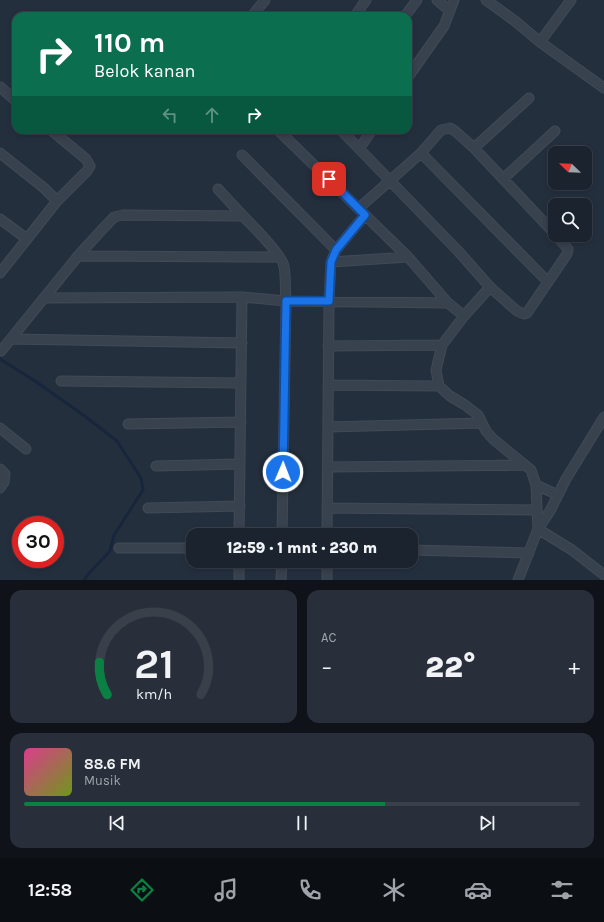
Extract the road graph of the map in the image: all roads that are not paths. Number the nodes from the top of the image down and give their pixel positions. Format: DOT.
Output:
graph roads {
  1 [pos="265,0"];
  2 [pos="366,0"];
  3 [pos="417,0"];
  4 [pos="437,0"];
  5 [pos="454,0"];
  6 [pos="486,0"];
  7 [pos="571,0"];
  8 [pos="450,11"];
  9 [pos="255,12"];
  10 [pos="358,12"];
  11 [pos="409,12"];
  12 [pos="540,42"];
  13 [pos="412,70"];
  14 [pos="0,87"];
  15 [pos="604,88"];
  16 [pos="12,98"];
  17 [pos="528,98"];
  18 [pos="554,131"];
  19 [pos="56,134"];
  20 [pos="282,134"];
  21 [pos="345,134"];
  22 [pos="369,134"];
  23 [pos="474,148"];
  24 [pos="359,149"];
  25 [pos="0,153"];
  26 [pos="421,153"];
  27 [pos="242,155"];
  28 [pos="503,179"];
  29 [pos="389,180"];
  30 [pos="218,190"];
  31 [pos="57,201"];
  32 [pos="362,211"];
  33 [pos="243,216"];
  34 [pos="0,219"];
  35 [pos="548,226"];
  36 [pos="27,239"];
  37 [pos="563,242"];
  38 [pos="336,250"];
  39 [pos="78,256"];
  40 [pos="279,256"];
  41 [pos="408,258"];
  42 [pos="331,262"];
  43 [pos="0,273"];
  44 [pos="548,282"];
  45 [pos="490,287"];
  46 [pos="242,297"];
  47 [pos="45,298"];
  48 [pos="286,301"];
  49 [pos="329,301"];
  50 [pos="448,304"];
  51 [pos="464,316"];
  52 [pos="11,339"];
  53 [pos="242,343"];
  54 [pos="442,345"];
  55 [pos="328,346"];
  56 [pos="1,351"];
  57 [pos="61,380"];
  58 [pos="241,384"];
  59 [pos="328,385"];
  60 [pos="439,386"];
  61 [pos="604,417"];
  62 [pos="241,422"];
  63 [pos="482,423"];
  64 [pos="128,424"];
  65 [pos="328,427"];
  66 [pos="0,428"];
  67 [pos="26,448"];
  68 [pos="240,464"];
  69 [pos="525,465"];
  70 [pos="156,466"];
  71 [pos="328,467"];
  72 [pos="0,470"];
  73 [pos="536,485"];
  74 [pos="0,488"];
  75 [pos="558,495"];
  76 [pos="240,506"];
  77 [pos="148,508"];
  78 [pos="327,508"];
  79 [pos="537,510"];
  80 [pos="240,528"];
  81 [pos="282,528"];
  82 [pos="327,528"];
  83 [pos="538,529"];
  84 [pos="119,548"];
  85 [pos="186,548"];
  86 [pos="418,550"];
  87 [pos="529,553"];
  88 [pos="239,568"];
  89 [pos="282,568"];
  90 [pos="327,568"];
  91 [pos="604,575"];
  92 [pos="239,580"];
  93 [pos="281,580"];
  94 [pos="327,580"];
  95 [pos="519,580"];
  1 -- 9 [label="street"];
  2 -- 10 [label="street"];
  3 -- 11 [label="street"];
  4 -- 8 [label="street"];
  5 -- 8 [label="street"];
  6 -- 12 [label="street"];
  7 -- 12 [label="street"];
  8 -- 13 [label="street"];
  12 -- 15 [label="street"];
  14 -- 16 [label="street"];
  17 -- 23 [label="street"];
  18 -- 28 [label="street"];
  19 -- 31 [label="street"];
  20 -- 32 [label="street"];
  21 -- 24 [label="street"];
  22 -- 24 [label="street"];
  23 -- 26 [label="street"];
  23 -- 28 [label="street"];
  24 -- 29 [label="street"];
  25 -- 31 [label="street"];
  26 -- 29 [label="street"];
  26 -- 44 [label="street"];
  27 -- 38 [label="street"];
  28 -- 35 [label="street"];
  29 -- 32 [label="street"];
  29 -- 45 [label="street"];
  30 -- 33 [label="street"];
  31 -- 36 [label="street"];
  32 -- 38 [label="street"];
  32 -- 41 [label="street"];
  33 -- 39 [label="street"];
  33 -- 40 [label="street"];
  34 -- 36 [label="street"];
  36 -- 43 [label="street"];
  37 -- 44 [label="street"];
  38 -- 42 [label="street"];
  39 -- 40 [label="street"];
  39 -- 47 [label="street"];
  40 -- 48 [label="street"];
  41 -- 42 [label="street"];
  41 -- 50 [label="street"];
  42 -- 49 [label="street"];
  44 -- 45 [label="street"];
  45 -- 51 [label="street"];
  46 -- 47 [label="street"];
  46 -- 48 [label="street"];
  46 -- 53 [label="street"];
  47 -- 52 [label="street"];
  48 -- 49 [label="street"];
  48 -- 81 [label="street"];
  49 -- 50 [label="street"];
  49 -- 55 [label="street"];
  50 -- 51 [label="street"];
  51 -- 54 [label="street"];
  52 -- 53 [label="street"];
  52 -- 56 [label="street"];
  53 -- 58 [label="street"];
  54 -- 55 [label="street"];
  54 -- 60 [label="street"];
  55 -- 59 [label="street"];
  57 -- 58 [label="street"];
  58 -- 62 [label="street"];
  59 -- 60 [label="street"];
  59 -- 65 [label="street"];
  60 -- 63 [label="street"];
  61 -- 75 [label="street"];
  62 -- 64 [label="street"];
  62 -- 68 [label="street"];
  63 -- 65 [label="street"];
  63 -- 69 [label="street"];
  65 -- 71 [label="street"];
  66 -- 67 [label="street"];
  68 -- 70 [label="street"];
  68 -- 76 [label="street"];
  69 -- 71 [label="street"];
  69 -- 73 [label="street"];
  71 -- 78 [label="street"];
  72 -- 74 [label="street"];
  73 -- 75 [label="street"];
  73 -- 79 [label="street"];
  75 -- 83 [label="street"];
  76 -- 77 [label="street"];
  76 -- 80 [label="street"];
  78 -- 79 [label="street"];
  78 -- 82 [label="street"];
  79 -- 83 [label="street"];
  83 -- 87 [label="street"];
  83 -- 91 [label="street"];
  84 -- 85 [label="street"];
  86 -- 87 [label="street"];
  87 -- 95 [label="street"];
  88 -- 92 [label="street"];
  89 -- 93 [label="street"];
  90 -- 94 [label="street"];
}
